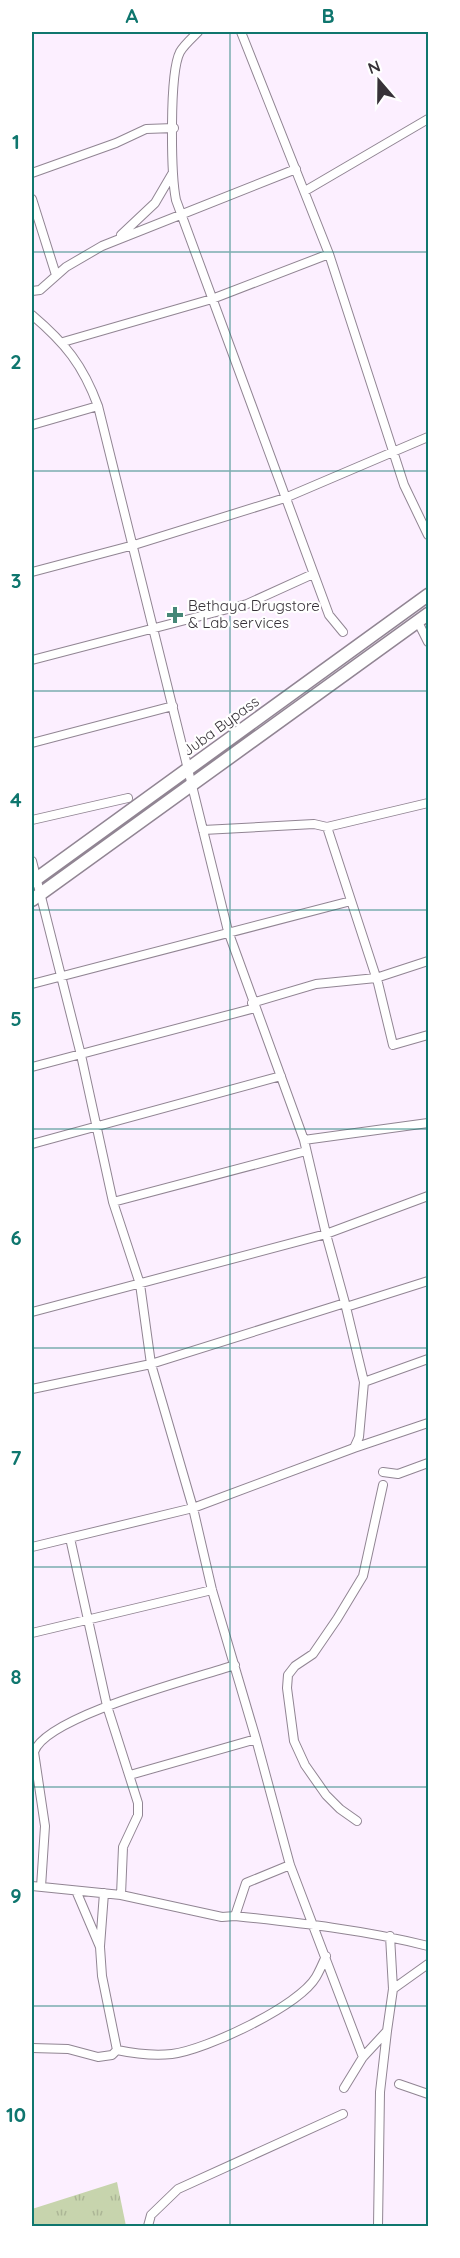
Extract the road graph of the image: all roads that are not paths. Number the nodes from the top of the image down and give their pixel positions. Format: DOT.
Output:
graph roads {
  1 [pos="198,32"];
  2 [pos="241,32"];
  3 [pos="429,119"];
  4 [pos="174,128"];
  5 [pos="296,169"];
  6 [pos="32,173"];
  7 [pos="172,174"];
  8 [pos="305,191"];
  9 [pos="32,199"];
  10 [pos="180,213"];
  11 [pos="116,240"];
  12 [pos="329,254"];
  13 [pos="56,275"];
  14 [pos="32,291"];
  15 [pos="212,299"];
  16 [pos="32,315"];
  17 [pos="63,342"];
  18 [pos="98,406"];
  19 [pos="32,424"];
  20 [pos="429,437"];
  21 [pos="393,450"];
  22 [pos="285,498"];
  23 [pos="429,535"];
  24 [pos="134,545"];
  25 [pos="32,572"];
  26 [pos="313,574"];
  27 [pos="429,595"];
  28 [pos="429,614"];
  29 [pos="418,622"];
  30 [pos="154,628"];
  31 [pos="343,632"];
  32 [pos="429,642"];
  33 [pos="32,660"];
  34 [pos="173,706"];
  35 [pos="32,743"];
  36 [pos="188,769"];
  37 [pos="191,783"];
  38 [pos="128,798"];
  39 [pos="429,803"];
  40 [pos="32,820"];
  41 [pos="327,827"];
  42 [pos="203,830"];
  43 [pos="32,861"];
  44 [pos="34,880"];
  45 [pos="36,897"];
  46 [pos="351,901"];
  47 [pos="228,931"];
  48 [pos="429,961"];
  49 [pos="61,976"];
  50 [pos="376,978"];
  51 [pos="32,984"];
  52 [pos="254,1006"];
  53 [pos="429,1035"];
  54 [pos="81,1055"];
  55 [pos="32,1067"];
  56 [pos="281,1076"];
  57 [pos="429,1123"];
  58 [pos="96,1125"];
  59 [pos="304,1140"];
  60 [pos="32,1144"];
  61 [pos="306,1151"];
  62 [pos="429,1196"];
  63 [pos="113,1202"];
  64 [pos="326,1234"];
  65 [pos="429,1281"];
  66 [pos="140,1284"];
  67 [pos="346,1305"];
  68 [pos="32,1312"];
  69 [pos="429,1359"];
  70 [pos="151,1364"];
  71 [pos="364,1382"];
  72 [pos="32,1389"];
  73 [pos="429,1424"];
  74 [pos="354,1448"];
  75 [pos="429,1463"];
  76 [pos="383,1472"];
  77 [pos="383,1485"];
  78 [pos="193,1508"];
  79 [pos="70,1538"];
  80 [pos="32,1547"];
  81 [pos="212,1590"];
  82 [pos="87,1621"];
  83 [pos="32,1633"];
  84 [pos="235,1665"];
  85 [pos="107,1706"];
  86 [pos="256,1739"];
  87 [pos="130,1775"];
  88 [pos="357,1821"];
  89 [pos="290,1865"];
  90 [pos="32,1886"];
  91 [pos="41,1887"];
  92 [pos="77,1893"];
  93 [pos="104,1893"];
  94 [pos="122,1895"];
  95 [pos="235,1916"];
  96 [pos="314,1924"];
  97 [pos="390,1936"];
  98 [pos="429,1946"];
  99 [pos="100,1947"];
  100 [pos="326,1956"];
  101 [pos="429,1964"];
  102 [pos="393,1989"];
  103 [pos="387,2031"];
  104 [pos="32,2048"];
  105 [pos="117,2050"];
  106 [pos="363,2057"];
  107 [pos="399,2084"];
  108 [pos="344,2088"];
  109 [pos="429,2094"];
  110 [pos="343,2114"];
  111 [pos="148,2226"];
  112 [pos="378,2226"];
  1 -- 4 [label="street"];
  2 -- 5 [label="street"];
  3 -- 8 [label="street"];
  4 -- 6 [label="street"];
  4 -- 7 [label="street"];
  5 -- 8 [label="street"];
  5 -- 10 [label="street"];
  7 -- 10 [label="street"];
  7 -- 11 [label="street"];
  8 -- 12 [label="street"];
  9 -- 13 [label="street"];
  10 -- 11 [label="street"];
  10 -- 15 [label="street"];
  11 -- 13 [label="street"];
  12 -- 15 [label="street"];
  12 -- 21 [label="street"];
  13 -- 14 [label="street"];
  15 -- 17 [label="street"];
  15 -- 22 [label="street"];
  16 -- 17 [label="street"];
  17 -- 18 [label="street"];
  18 -- 19 [label="street"];
  18 -- 24 [label="street"];
  20 -- 21 [label="street"];
  21 -- 22 [label="street"];
  21 -- 23 [label="street"];
  22 -- 24 [label="street"];
  22 -- 26 [label="street"];
  24 -- 25 [label="street"];
  24 -- 30 [label="street"];
  26 -- 30 [label="street"];
  26 -- 31 [label="street"];
  27 -- 36 [label="main road, Juba Bypass"];
  28 -- 29 [label="main road, Juba Bypass"];
  29 -- 32 [label="street"];
  29 -- 37 [label="main road, Juba Bypass"];
  30 -- 33 [label="street"];
  30 -- 34 [label="street"];
  34 -- 35 [label="street"];
  34 -- 36 [label="street"];
  36 -- 37 [label="street"];
  36 -- 44 [label="main road, Juba Bypass"];
  37 -- 42 [label="street"];
  37 -- 45 [label="main road, Juba Bypass"];
  38 -- 40 [label="street"];
  39 -- 41 [label="street"];
  41 -- 42 [label="street"];
  41 -- 46 [label="street"];
  42 -- 47 [label="street"];
  43 -- 44 [label="street"];
  44 -- 45 [label="street"];
  45 -- 49 [label="street"];
  46 -- 47 [label="street"];
  46 -- 50 [label="street"];
  47 -- 49 [label="street"];
  47 -- 52 [label="street"];
  48 -- 50 [label="street"];
  49 -- 51 [label="street"];
  49 -- 54 [label="street"];
  50 -- 52 [label="street"];
  50 -- 53 [label="street"];
  52 -- 54 [label="street"];
  52 -- 56 [label="street"];
  54 -- 55 [label="street"];
  54 -- 58 [label="street"];
  56 -- 58 [label="street"];
  56 -- 59 [label="street"];
  57 -- 59 [label="street"];
  58 -- 60 [label="street"];
  58 -- 63 [label="street"];
  59 -- 61 [label="street"];
  61 -- 63 [label="street"];
  61 -- 64 [label="street"];
  62 -- 64 [label="street"];
  63 -- 66 [label="street"];
  64 -- 66 [label="street"];
  64 -- 67 [label="street"];
  65 -- 67 [label="street"];
  66 -- 68 [label="street"];
  66 -- 70 [label="street"];
  67 -- 70 [label="street"];
  67 -- 71 [label="street"];
  69 -- 71 [label="street"];
  70 -- 72 [label="street"];
  70 -- 78 [label="street"];
  71 -- 74 [label="street"];
  73 -- 74 [label="street"];
  74 -- 78 [label="street"];
  75 -- 76 [label="street"];
  77 -- 88 [label="street"];
  78 -- 79 [label="street"];
  78 -- 81 [label="street"];
  79 -- 80 [label="street"];
  79 -- 82 [label="street"];
  81 -- 82 [label="street"];
  81 -- 84 [label="street"];
  82 -- 83 [label="street"];
  82 -- 85 [label="street"];
  84 -- 85 [label="street"];
  84 -- 86 [label="street"];
  85 -- 87 [label="street"];
  85 -- 91 [label="street"];
  86 -- 87 [label="street"];
  86 -- 89 [label="street"];
  87 -- 94 [label="street"];
  89 -- 95 [label="street"];
  89 -- 96 [label="street"];
  90 -- 91 [label="street"];
  91 -- 92 [label="street"];
  92 -- 93 [label="street"];
  92 -- 99 [label="street"];
  93 -- 94 [label="street"];
  93 -- 99 [label="street"];
  94 -- 95 [label="street"];
  95 -- 96 [label="street"];
  96 -- 97 [label="street"];
  96 -- 100 [label="street"];
  97 -- 98 [label="street"];
  97 -- 102 [label="street"];
  99 -- 105 [label="street"];
  100 -- 105 [label="street"];
  100 -- 106 [label="street"];
  101 -- 102 [label="street"];
  102 -- 103 [label="street"];
  103 -- 106 [label="street"];
  103 -- 112 [label="street"];
  104 -- 105 [label="street"];
  106 -- 108 [label="street"];
  107 -- 109 [label="street"];
  110 -- 111 [label="street"];
}
